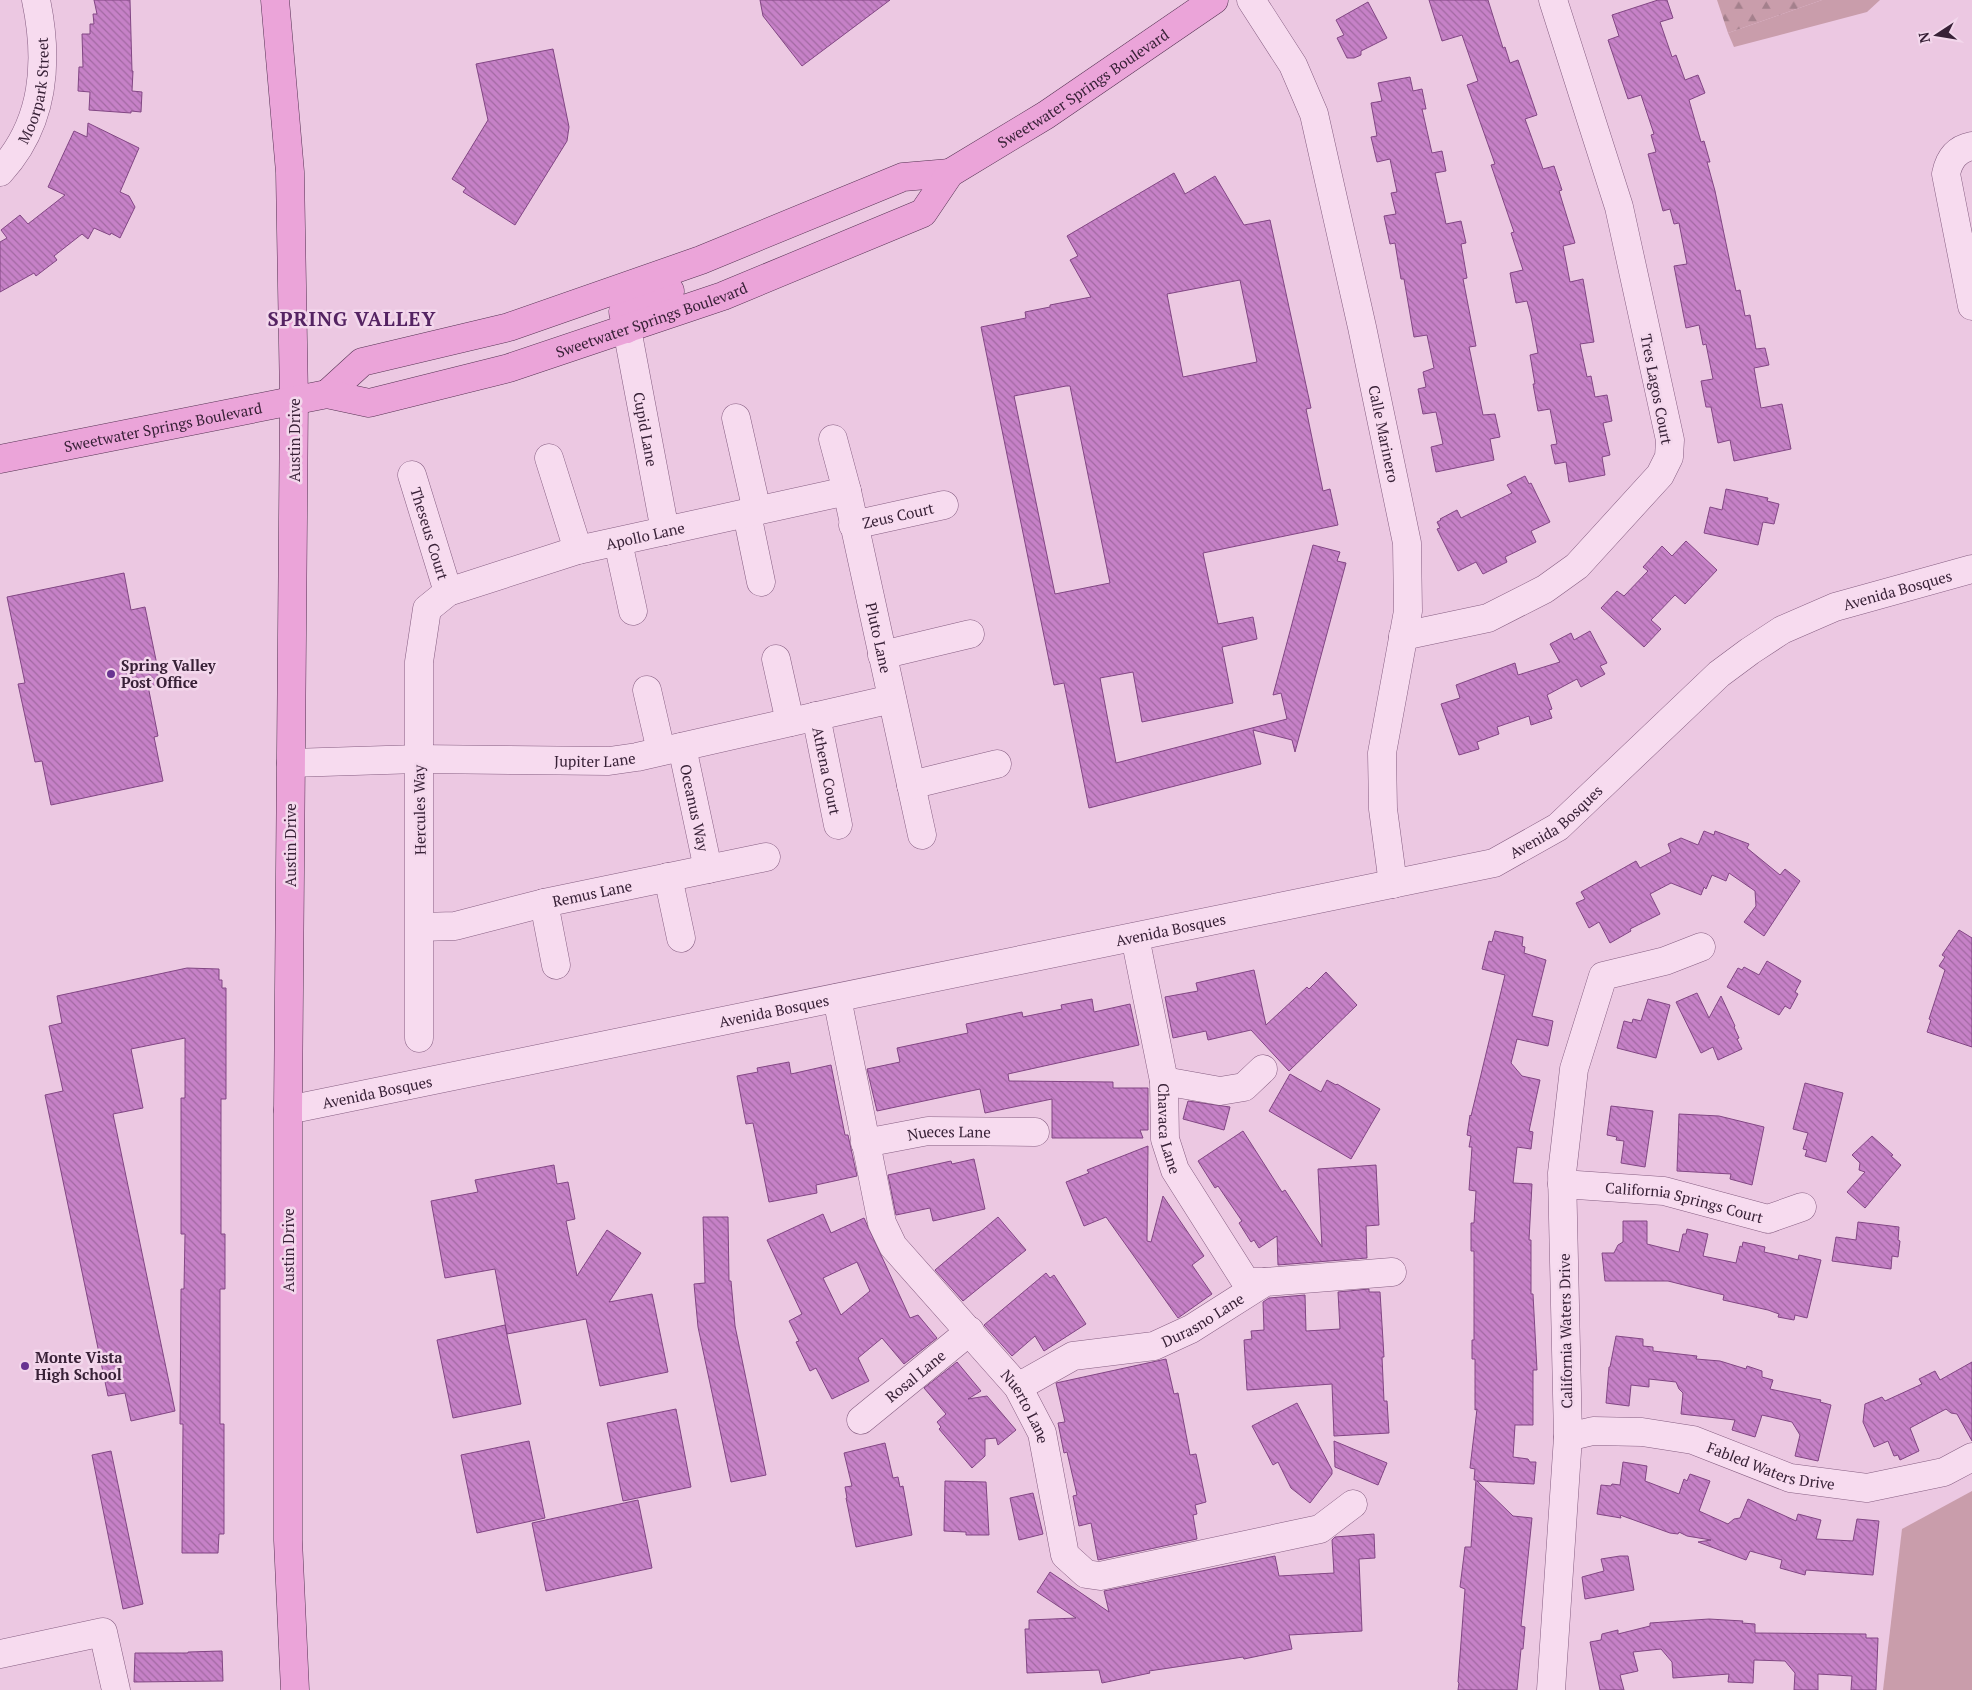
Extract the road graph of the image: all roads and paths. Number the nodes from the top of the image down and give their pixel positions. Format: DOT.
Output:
graph roads {
  1 [pos="36,0"];
  2 [pos="275,0"];
  3 [pos="1214,0"];
  4 [pos="1250,0"];
  5 [pos="1553,0"];
  6 [pos="1972,146"];
  7 [pos="0,172"];
  8 [pos="950,174"];
  9 [pos="701,260"];
  10 [pos="1972,306"];
  11 [pos="627,328"];
  12 [pos="326,394"];
  13 [pos="294,399"];
  14 [pos="736,418"];
  15 [pos="833,439"];
  16 [pos="549,458"];
  17 [pos="0,459"];
  18 [pos="412,475"];
  19 [pos="847,490"];
  20 [pos="944,505"];
  21 [pos="752,512"];
  22 [pos="853,525"];
  23 [pos="665,531"];
  24 [pos="618,542"];
  25 [pos="578,550"];
  26 [pos="1972,570"];
  27 [pos="761,582"];
  28 [pos="448,592"];
  29 [pos="633,611"];
  30 [pos="970,634"];
  31 [pos="1403,636"];
  32 [pos="882,655"];
  33 [pos="776,659"];
  34 [pos="646,690"];
  35 [pos="892,699"];
  36 [pos="816,716"];
  37 [pos="790,722"];
  38 [pos="672,749"];
  39 [pos="418,758"];
  40 [pos="291,763"];
  41 [pos="997,764"];
  42 [pos="911,785"];
  43 [pos="838,825"];
  44 [pos="922,835"];
  45 [pos="766,857"];
  46 [pos="708,869"];
  47 [pos="668,877"];
  48 [pos="1393,884"];
  49 [pos="544,903"];
  50 [pos="420,927"];
  51 [pos="1135,937"];
  52 [pos="681,938"];
  53 [pos="1701,947"];
  54 [pos="556,965"];
  55 [pos="837,998"];
  56 [pos="419,1038"];
  57 [pos="1263,1069"];
  58 [pos="1164,1081"];
  59 [pos="288,1110"];
  60 [pos="1035,1132"];
  61 [pos="866,1143"];
  62 [pos="1562,1184"];
  63 [pos="1802,1207"];
  64 [pos="1392,1272"];
  65 [pos="1266,1282"];
  66 [pos="970,1331"];
  67 [pos="1018,1386"];
  68 [pos="861,1420"];
  69 [pos="1568,1436"];
  70 [pos="1972,1457"];
  71 [pos="1352,1504"];
  72 [pos="0,1654"];
  73 [pos="116,1690"];
  74 [pos="295,1690"];
  75 [pos="1551,1690"];
  1 -- 7 [label="street, Moorpark Street"];
  2 -- 13 [label="main road, Austin Drive"];
  3 -- 8 [label="main road, Sweetwater Springs Boulevard"];
  4 -- 31 [label="street, Calle Marinero"];
  5 -- 31 [label="street, Tres Lagos Court"];
  6 -- 10 [label="street"];
  8 -- 9 [label="main road, Sweetwater Springs Boulevard"];
  8 -- 11 [label="main road, Sweetwater Springs Boulevard"];
  9 -- 11 [label="main road"];
  9 -- 12 [label="main road, Sweetwater Springs Boulevard"];
  11 -- 12 [label="main road, Sweetwater Springs Boulevard"];
  11 -- 23 [label="street, Cupid Lane"];
  12 -- 13 [label="main road, Sweetwater Springs Boulevard"];
  13 -- 17 [label="main road, Sweetwater Springs Boulevard"];
  13 -- 40 [label="main road, Austin Drive"];
  14 -- 21 [label="street"];
  15 -- 19 [label="street, Pluto Lane"];
  16 -- 25 [label="street"];
  18 -- 28 [label="street, Theseus Court"];
  19 -- 21 [label="street, Apollo Lane"];
  19 -- 22 [label="street, Pluto Lane"];
  20 -- 22 [label="street, Zeus Court"];
  21 -- 23 [label="street, Apollo Lane"];
  21 -- 27 [label="street"];
  22 -- 32 [label="street, Pluto Lane"];
  23 -- 24 [label="street, Apollo Lane"];
  24 -- 25 [label="street, Apollo Lane"];
  24 -- 29 [label="street"];
  25 -- 28 [label="street, Apollo Lane"];
  26 -- 48 [label="street, Avenida Bosques"];
  28 -- 39 [label="street, Hercules Way"];
  30 -- 32 [label="street"];
  31 -- 48 [label="street, Calle Marinero"];
  32 -- 35 [label="street, Pluto Lane"];
  33 -- 37 [label="street"];
  34 -- 38 [label="street, Oceanus Way"];
  35 -- 36 [label="street, Jupiter Lane"];
  35 -- 42 [label="street, Pluto Lane"];
  36 -- 37 [label="street, Jupiter Lane"];
  36 -- 43 [label="street, Athena Court"];
  37 -- 38 [label="street, Jupiter Lane"];
  38 -- 39 [label="street, Jupiter Lane"];
  38 -- 46 [label="street, Oceanus Way"];
  39 -- 40 [label="street, Jupiter Lane"];
  39 -- 50 [label="street, Hercules Way"];
  40 -- 59 [label="main road, Austin Drive"];
  41 -- 42 [label="street"];
  42 -- 44 [label="street, Pluto Lane"];
  45 -- 46 [label="street, Remus Lane"];
  46 -- 47 [label="street, Remus Lane"];
  47 -- 49 [label="street, Remus Lane"];
  47 -- 52 [label="street"];
  48 -- 51 [label="street, Avenida Bosques"];
  49 -- 50 [label="street, Remus Lane"];
  49 -- 54 [label="street"];
  50 -- 56 [label="street, Hercules Way"];
  51 -- 55 [label="street, Avenida Bosques"];
  51 -- 58 [label="street, Chavaca Lane"];
  53 -- 62 [label="street, California Waters Drive"];
  55 -- 59 [label="street, Avenida Bosques"];
  55 -- 61 [label="street, Nuerto Lane"];
  57 -- 58 [label="street"];
  58 -- 65 [label="street, Chavaca Lane"];
  59 -- 74 [label="main road, Austin Drive"];
  60 -- 61 [label="street, Nueces Lane"];
  61 -- 66 [label="street, Nuerto Lane"];
  62 -- 63 [label="street, California Springs Court"];
  62 -- 69 [label="street, California Waters Drive"];
  64 -- 65 [label="street, Durasno Lane"];
  65 -- 67 [label="street, Durasno Lane"];
  66 -- 67 [label="street, Nuerto Lane"];
  66 -- 68 [label="street, Rosal Lane"];
  67 -- 71 [label="street, Nuerto Lane"];
  69 -- 70 [label="street, Fabled Waters Drive"];
  69 -- 75 [label="street, California Waters Drive"];
  72 -- 73 [label="street"];
}
